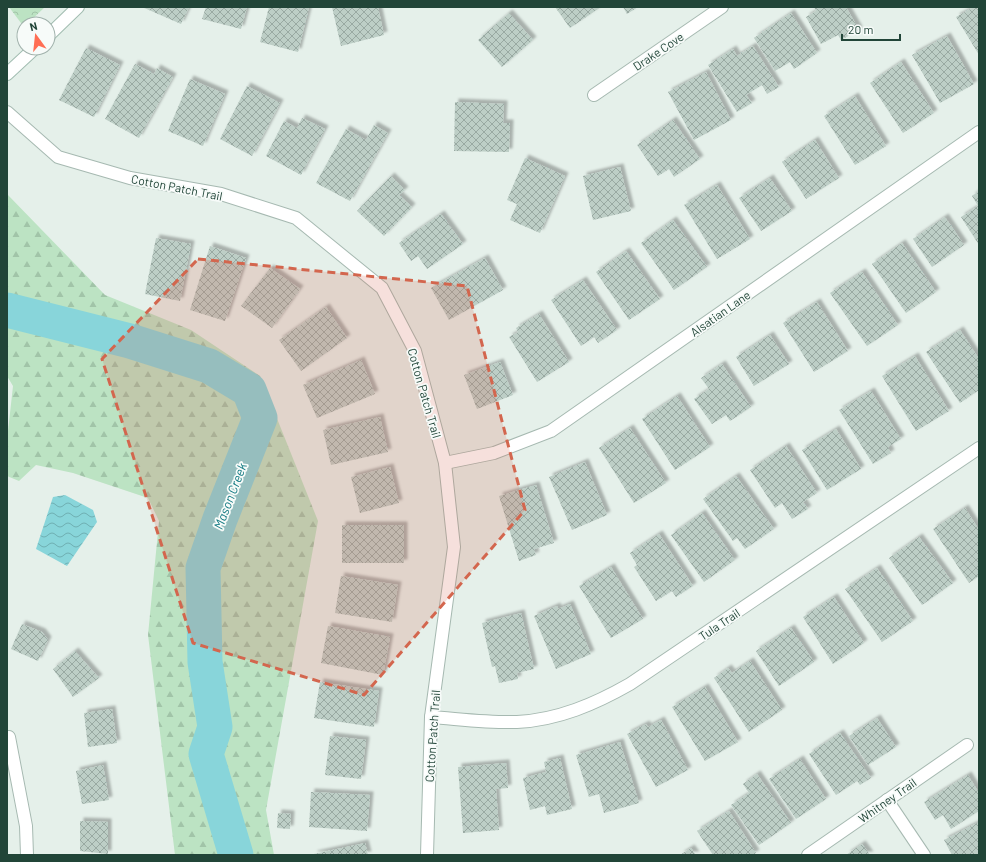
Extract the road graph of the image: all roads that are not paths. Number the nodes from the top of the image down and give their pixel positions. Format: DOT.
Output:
graph roads {
  1 [pos="78,7"];
  2 [pos="722,7"];
  3 [pos="56,28"];
  4 [pos="26,56"];
  5 [pos="7,74"];
  6 [pos="594,95"];
  7 [pos="7,112"];
  8 [pos="979,132"];
  9 [pos="979,448"];
  10 [pos="445,463"];
  11 [pos="431,717"];
  12 [pos="9,737"];
  13 [pos="967,745"];
  14 [pos="886,800"];
  15 [pos="27,855"];
  16 [pos="427,855"];
  17 [pos="808,855"];
  18 [pos="924,855"];
  1 -- 3 [label="street"];
  2 -- 6 [label="street, Drake Cove"];
  4 -- 5 [label="street"];
  7 -- 10 [label="street, Cotton Patch Trail"];
  8 -- 10 [label="street, Alsatian Lane"];
  9 -- 11 [label="street, Tula Trail"];
  10 -- 11 [label="street, Cotton Patch Trail"];
  11 -- 16 [label="street, Cotton Patch Trail"];
  12 -- 15 [label="street"];
  13 -- 14 [label="street, Whitney Trail"];
  14 -- 17 [label="street, Whitney Trail"];
  14 -- 18 [label="street"];
}
